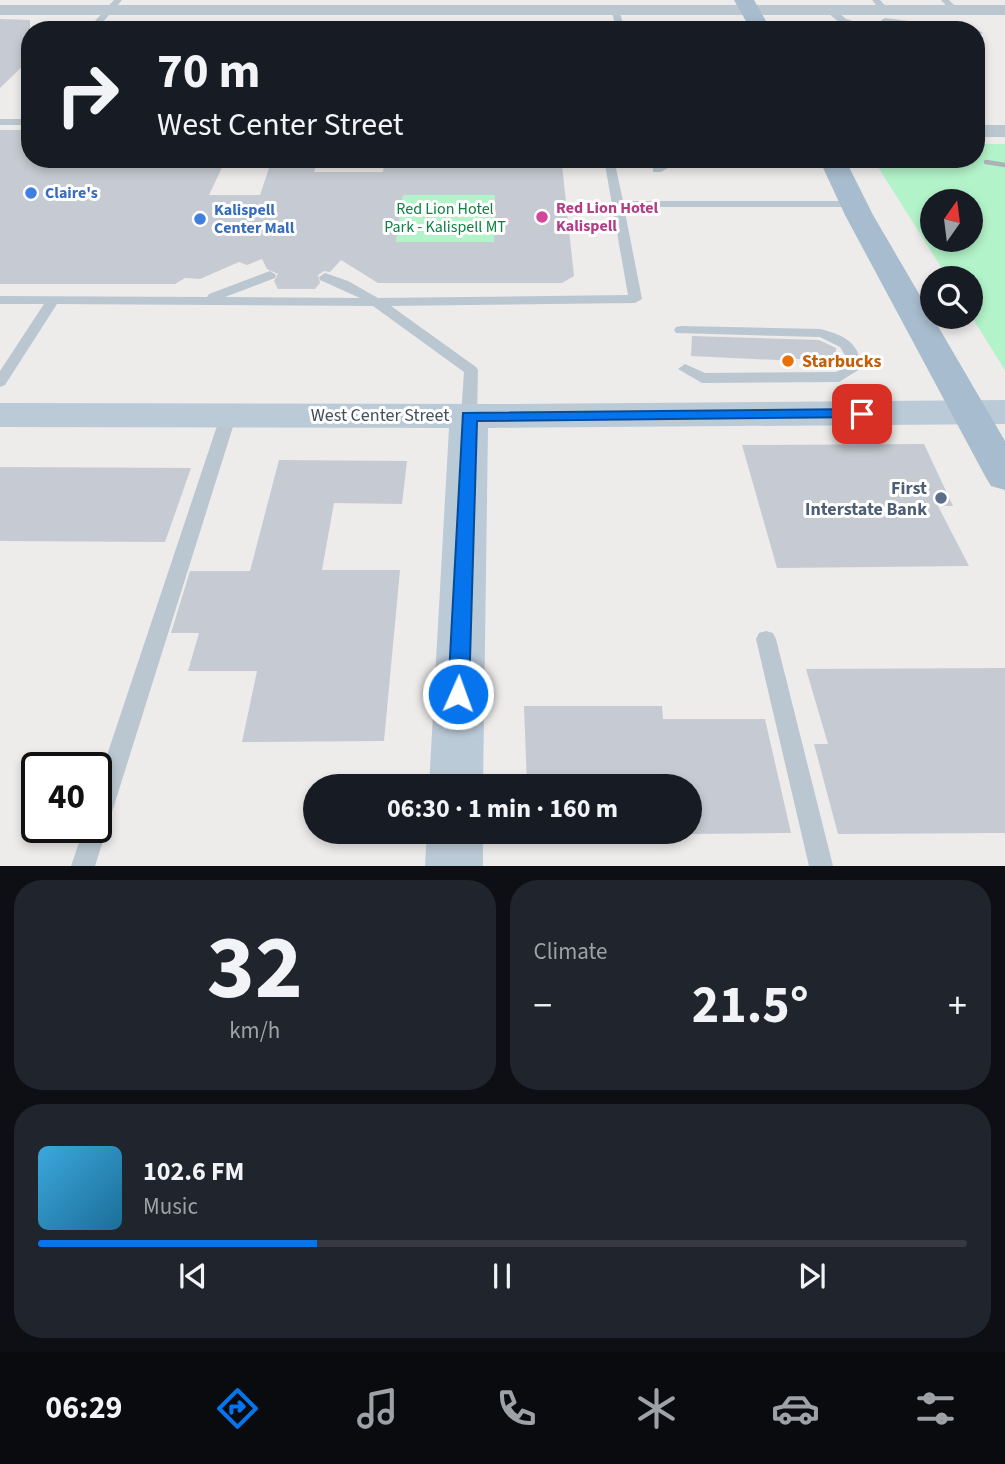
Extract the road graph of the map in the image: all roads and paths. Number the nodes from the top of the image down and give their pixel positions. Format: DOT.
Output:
graph roads {
  1 [pos="113,5"];
  2 [pos="234,5"];
  3 [pos="360,5"];
  4 [pos="488,5"];
  5 [pos="657,5"];
  6 [pos="747,5"];
  7 [pos="950,5"];
  8 [pos="613,6"];
  9 [pos="0,10"];
  10 [pos="1005,10"];
  11 [pos="836,16"];
  12 [pos="886,17"];
  13 [pos="99,21"];
  14 [pos="224,21"];
  15 [pos="756,21"];
  16 [pos="857,21"];
  17 [pos="906,21"];
  18 [pos="0,122"];
  19 [pos="21,122"];
  20 [pos="985,131"];
  21 [pos="1005,131"];
  22 [pos="611,168"];
  23 [pos="660,168"];
  24 [pos="836,168"];
  25 [pos="657,170"];
  26 [pos="619,209"];
  27 [pos="857,209"];
  28 [pos="270,275"];
  29 [pos="326,277"];
  30 [pos="208,299"];
  31 [pos="0,300"];
  32 [pos="53,300"];
  33 [pos="373,302"];
  34 [pos="681,330"];
  35 [pos="685,369"];
  36 [pos="0,382"];
  37 [pos="988,412"];
  38 [pos="229,414"];
  39 [pos="0,415"];
  40 [pos="469,416"];
  41 [pos="1005,476"];
  42 [pos="766,639"];
  43 [pos="456,774"];
  44 [pos="112,776"];
  45 [pos="90,843"];
  46 [pos="455,844"];
  47 [pos="83,866"];
  48 [pos="454,866"];
  49 [pos="821,866"];
  1 -- 2 [label="street"];
  1 -- 9 [label="street"];
  1 -- 13 [label="lane"];
  2 -- 3 [label="street"];
  2 -- 14 [label="street"];
  3 -- 4 [label="street"];
  4 -- 8 [label="street"];
  5 -- 6 [label="street"];
  5 -- 8 [label="street"];
  6 -- 11 [label="street"];
  6 -- 15 [label="main road"];
  7 -- 10 [label="street"];
  7 -- 12 [label="street"];
  11 -- 12 [label="street"];
  11 -- 16 [label="lane"];
  12 -- 17 [label="lane"];
  18 -- 19 [label="lane"];
  20 -- 21 [label="street"];
  22 -- 26 [label="lane"];
  23 -- 25 [label="lane"];
  24 -- 27 [label="main road"];
  26 -- 27 [label="lane"];
  26 -- 33 [label="lane"];
  27 -- 37 [label="main road"];
  28 -- 30 [label="lane"];
  29 -- 33 [label="lane"];
  30 -- 32 [label="lane"];
  30 -- 33 [label="lane"];
  31 -- 32 [label="lane"];
  32 -- 36 [label="lane"];
  33 -- 40 [label="lane"];
  34 -- 35 [label="lane"];
  37 -- 40 [label="street, West Center Street"];
  37 -- 41 [label="main road"];
  38 -- 39 [label="street, West Center Street"];
  38 -- 40 [label="street, West Center Street"];
  38 -- 44 [label="lane"];
  40 -- 43 [label="street"];
  42 -- 49 [label="lane"];
  45 -- 47 [label="lane"];
  46 -- 48 [label="street"];
}
